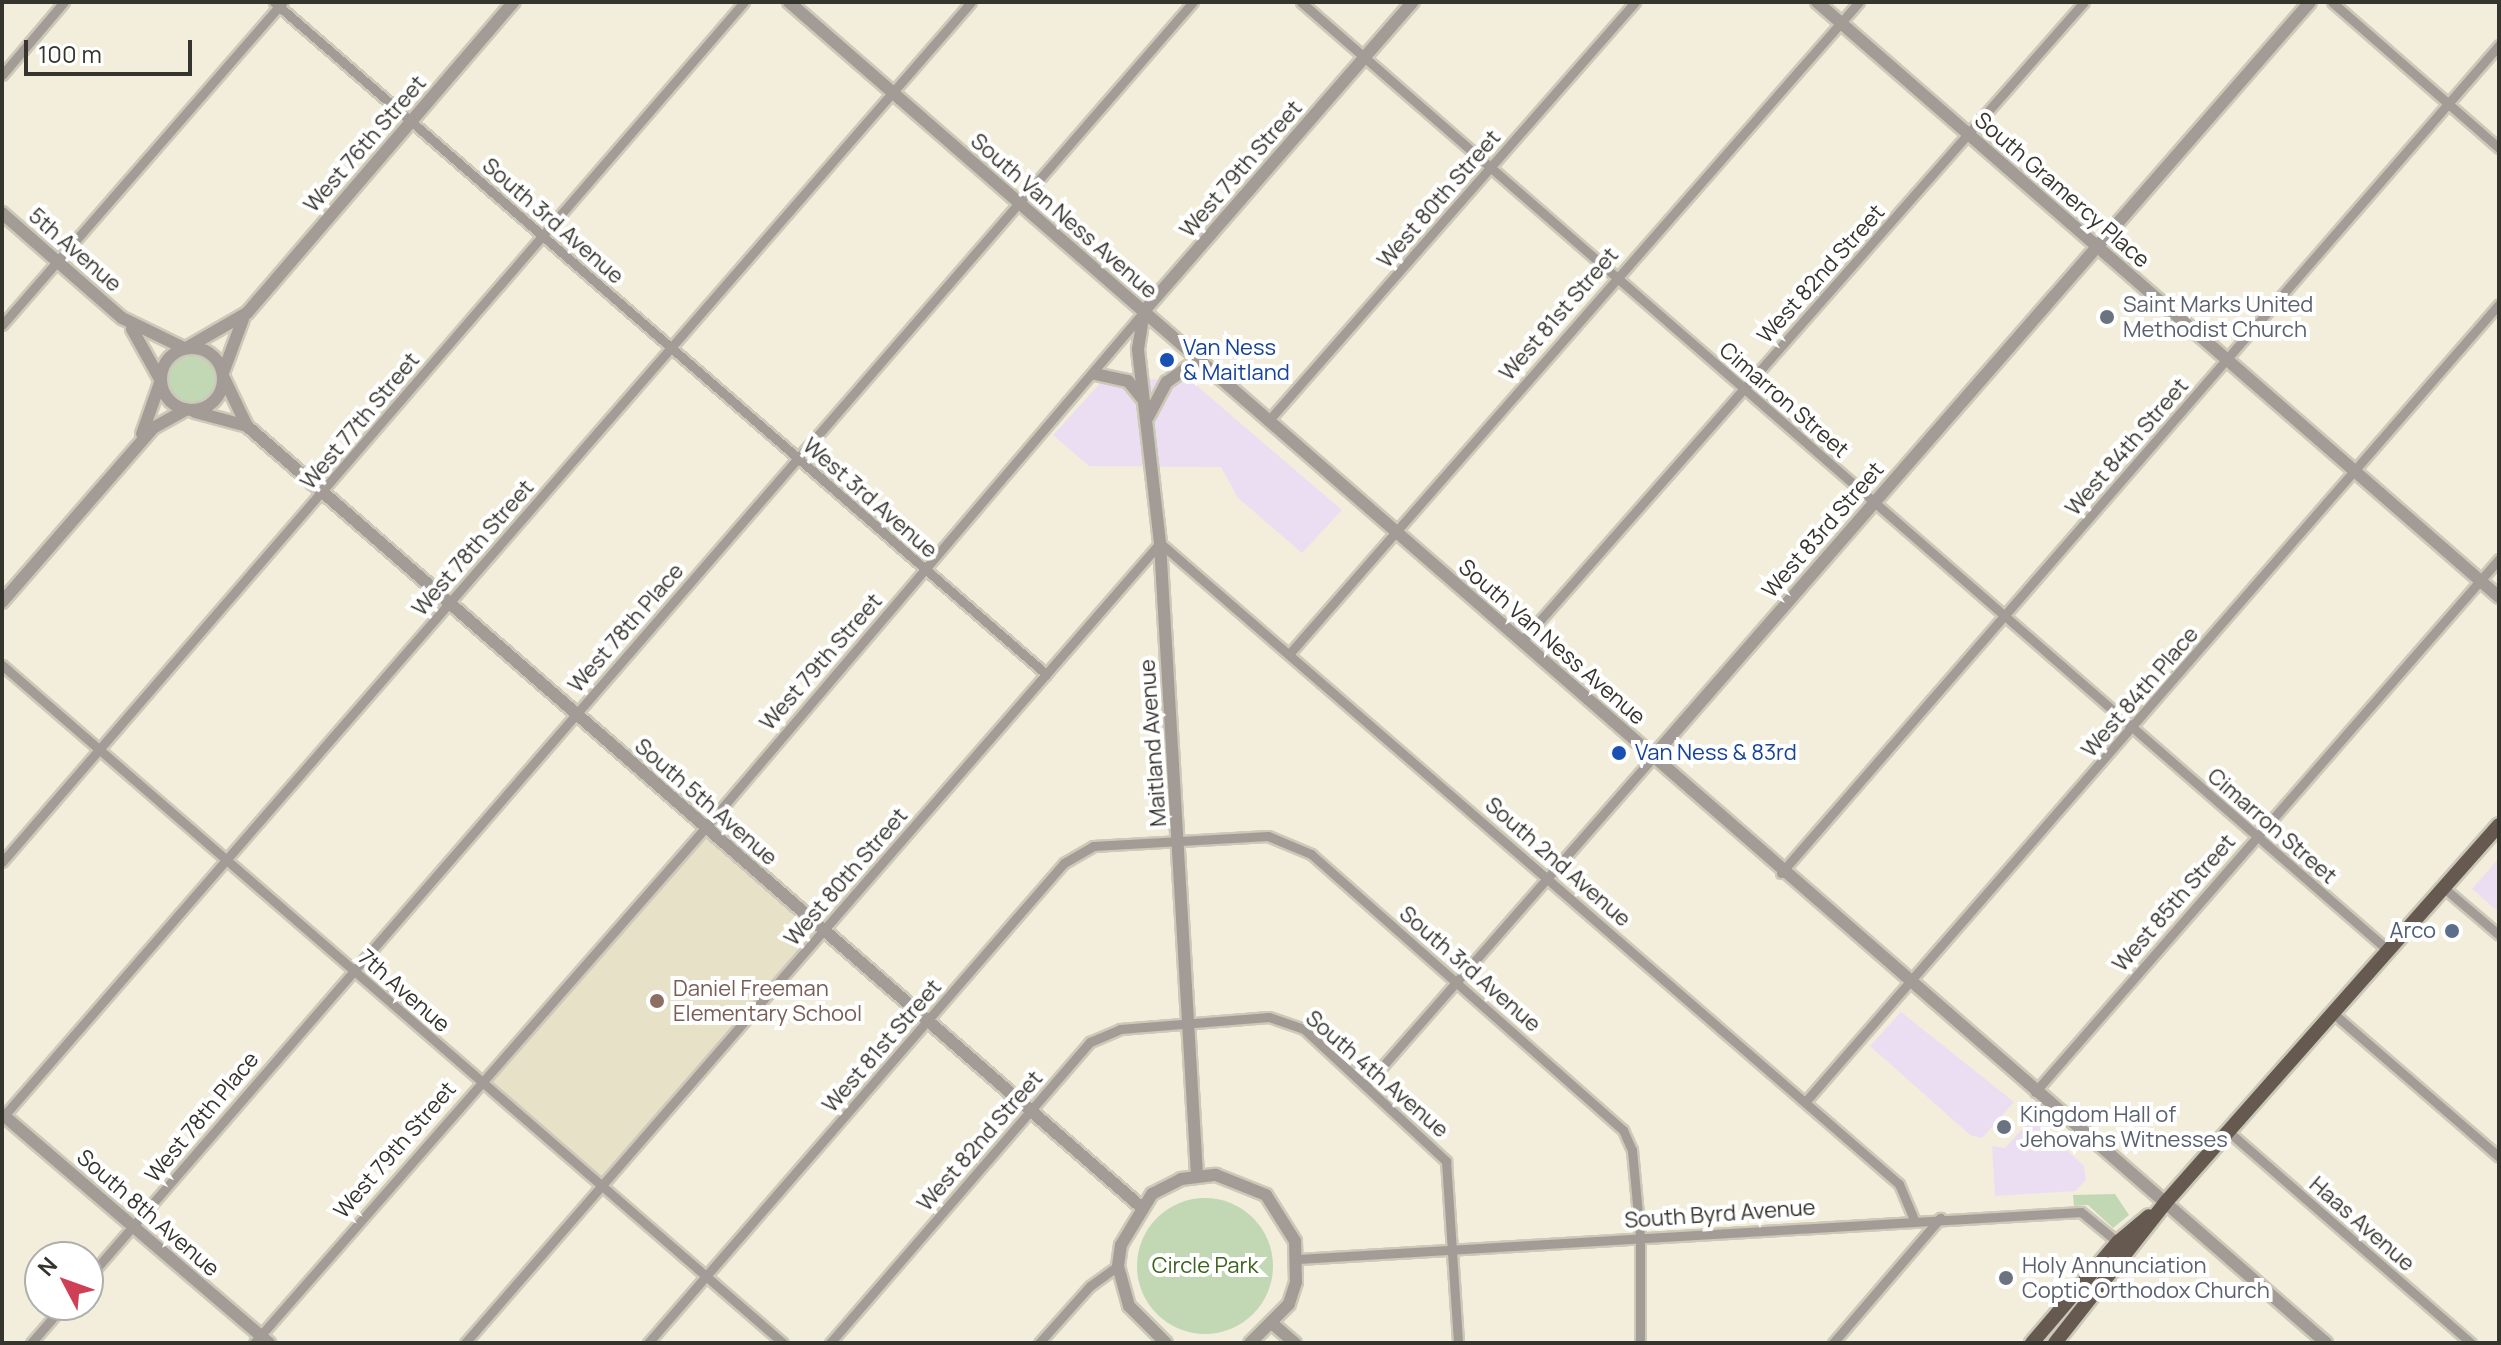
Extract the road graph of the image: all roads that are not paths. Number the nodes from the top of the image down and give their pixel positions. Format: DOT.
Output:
graph roads {
  1 [pos="64,2"];
  2 [pos="514,2"];
  3 [pos="744,2"];
  4 [pos="789,2"];
  5 [pos="971,2"];
  6 [pos="1193,2"];
  7 [pos="1301,2"];
  8 [pos="1413,2"];
  9 [pos="1635,2"];
  10 [pos="1817,2"];
  11 [pos="1859,2"];
  12 [pos="2084,2"];
  13 [pos="2310,2"];
  14 [pos="2332,2"];
  15 [pos="279,3"];
  16 [pos="1841,23"];
  17 [pos="2499,45"];
  18 [pos="1365,57"];
  19 [pos="2,75"];
  20 [pos="892,93"];
  21 [pos="2448,104"];
  22 [pos="411,122"];
  23 [pos="1969,134"];
  24 [pos="2499,148"];
  25 [pos="1491,167"];
  26 [pos="1018,204"];
  27 [pos="2,213"];
  28 [pos="542,236"];
  29 [pos="2096,246"];
  30 [pos="57,260"];
  31 [pos="1615,277"];
  32 [pos="2499,304"];
  33 [pos="1144,311"];
  34 [pos="247,313"];
  35 [pos="122,318"];
  36 [pos="2,325"];
  37 [pos="672,347"];
  38 [pos="186,348"];
  39 [pos="1199,359"];
  40 [pos="2227,359"];
  41 [pos="1095,374"];
  42 [pos="223,375"];
  43 [pos="160,381"];
  44 [pos="1743,389"];
  45 [pos="1146,406"];
  46 [pos="187,410"];
  47 [pos="1147,420"];
  48 [pos="1269,420"];
  49 [pos="247,426"];
  50 [pos="135,447"];
  51 [pos="798,458"];
  52 [pos="2355,471"];
  53 [pos="323,493"];
  54 [pos="1874,502"];
  55 [pos="1396,531"];
  56 [pos="1160,543"];
  57 [pos="2499,559"];
  58 [pos="926,571"];
  59 [pos="2480,580"];
  60 [pos="2499,597"];
  61 [pos="2,602"];
  62 [pos="449,603"];
  63 [pos="2004,616"];
  64 [pos="1521,642"];
  65 [pos="1290,653"];
  66 [pos="2,665"];
  67 [pos="1046,674"];
  68 [pos="576,713"];
  69 [pos="2133,729"];
  70 [pos="101,750"];
  71 [pos="1652,758"];
  72 [pos="2499,825"];
  73 [pos="705,828"];
  74 [pos="2255,836"];
  75 [pos="1179,840"];
  76 [pos="226,861"];
  77 [pos="2,862"];
  78 [pos="1781,873"];
  79 [pos="1547,876"];
  80 [pos="2444,888"];
  81 [pos="824,929"];
  82 [pos="2499,935"];
  83 [pos="2389,951"];
  84 [pos="352,969"];
  85 [pos="1456,980"];
  86 [pos="1909,983"];
  87 [pos="2334,1014"];
  88 [pos="927,1021"];
  89 [pos="1190,1022"];
  90 [pos="481,1083"];
  91 [pos="1367,1084"];
  92 [pos="2035,1092"];
  93 [pos="1806,1101"];
  94 [pos="1029,1110"];
  95 [pos="3,1116"];
  96 [pos="2229,1132"];
  97 [pos="2499,1157"];
  98 [pos="1197,1175"];
  99 [pos="602,1186"];
  100 [pos="2165,1203"];
  101 [pos="1140,1206"];
  102 [pos="1940,1218"];
  103 [pos="1914,1220"];
  104 [pos="132,1227"];
  105 [pos="1640,1237"];
  106 [pos="2118,1242"];
  107 [pos="1456,1251"];
  108 [pos="2130,1253"];
  109 [pos="104,1259"];
  110 [pos="1298,1259"];
  111 [pos="1118,1266"];
  112 [pos="706,1276"];
  113 [pos="50,1321"];
  114 [pos="1274,1325"];
  115 [pos="261,1340"];
  116 [pos="2062,1341"];
  117 [pos="31,1343"];
  118 [pos="465,1343"];
  119 [pos="648,1343"];
  120 [pos="783,1343"];
  121 [pos="830,1343"];
  122 [pos="1039,1343"];
  123 [pos="1166,1343"];
  124 [pos="1250,1343"];
  125 [pos="1295,1343"];
  126 [pos="1458,1343"];
  127 [pos="1640,1343"];
  128 [pos="1833,1343"];
  129 [pos="2032,1343"];
  130 [pos="2326,1343"];
  131 [pos="2471,1343"];
  1 -- 19 [label="street"];
  2 -- 22 [label="street, West 76th Street"];
  3 -- 28 [label="street, West 77th Street"];
  4 -- 20 [label="street, South Van Ness Avenue"];
  5 -- 20 [label="street, West 78th Street"];
  6 -- 26 [label="street, West 78th Place"];
  7 -- 18 [label="street, Cimarron Street"];
  8 -- 18 [label="street, West 79th Street"];
  9 -- 25 [label="street, West 80th Street"];
  10 -- 16 [label="street, South Gramercy Place"];
  11 -- 16 [label="street, West 81st Street"];
  12 -- 23 [label="street, West 82nd Street"];
  13 -- 29 [label="street, West 83rd Street"];
  14 -- 21 [label="street"];
  15 -- 22 [label="street, South 3rd Avenue"];
  15 -- 30 [label="street"];
  16 -- 23 [label="street, South Gramercy Place"];
  16 -- 31 [label="street, West 81st Street"];
  17 -- 21 [label="street, West 84th Street"];
  18 -- 25 [label="street, Cimarron Street"];
  18 -- 33 [label="street, West 79th Street"];
  20 -- 26 [label="street, South Van Ness Avenue"];
  20 -- 37 [label="street, West 78th Street"];
  21 -- 24 [label="street"];
  21 -- 40 [label="street, West 84th Street"];
  22 -- 28 [label="street, South 3rd Avenue"];
  22 -- 34 [label="street, West 76th Street"];
  23 -- 29 [label="street, South Gramercy Place"];
  23 -- 44 [label="street, West 82nd Street"];
  25 -- 31 [label="street, Cimarron Street"];
  25 -- 48 [label="street, West 80th Street"];
  26 -- 33 [label="street, South Van Ness Avenue"];
  26 -- 51 [label="street, West 78th Place"];
  27 -- 30 [label="street, 5th Avenue"];
  28 -- 37 [label="street, South 3rd Avenue"];
  28 -- 53 [label="street, West 77th Street"];
  29 -- 40 [label="street, South Gramercy Place"];
  29 -- 54 [label="street, West 83rd Street"];
  30 -- 35 [label="street, 5th Avenue"];
  30 -- 36 [label="street"];
  31 -- 44 [label="street, Cimarron Street"];
  31 -- 55 [label="street, West 81st Street"];
  32 -- 52 [label="street, West 84th Place"];
  33 -- 39 [label="street, South Van Ness Avenue"];
  33 -- 41 [label="street, West 79th Street"];
  33 -- 45 [label="street, Maitland Avenue"];
  34 -- 38 [label="street, West 76th Street"];
  34 -- 42 [label="street, West 76th Street"];
  35 -- 38 [label="street, 5th Avenue"];
  35 -- 43 [label="street, 5th Avenue"];
  37 -- 51 [label="street, West 3rd Avenue"];
  37 -- 62 [label="street, West 78th Street"];
  38 -- 42 [label="street"];
  38 -- 43 [label="street"];
  39 -- 47 [label="street"];
  39 -- 48 [label="street, South Van Ness Avenue"];
  40 -- 52 [label="street, South Gramercy Place"];
  40 -- 63 [label="street, West 84th Street"];
  41 -- 45 [label="street"];
  41 -- 58 [label="street, West 79th Street"];
  42 -- 46 [label="street"];
  42 -- 49 [label="street, South 5th Avenue"];
  43 -- 46 [label="street"];
  43 -- 50 [label="street"];
  44 -- 54 [label="street, Cimarron Street"];
  44 -- 64 [label="street, West 82nd Street"];
  45 -- 47 [label="street, Maitland Avenue"];
  46 -- 49 [label="street, South 5th Avenue"];
  46 -- 50 [label="street"];
  47 -- 56 [label="street, Maitland Avenue"];
  48 -- 55 [label="street, South Van Ness Avenue"];
  49 -- 53 [label="street, South 5th Avenue"];
  50 -- 61 [label="street"];
  51 -- 58 [label="street, West 3rd Avenue"];
  51 -- 68 [label="street, West 78th Place"];
  52 -- 59 [label="street, South Gramercy Place"];
  52 -- 69 [label="street, West 84th Place"];
  53 -- 62 [label="street, South 5th Avenue"];
  53 -- 70 [label="street, West 77th Street"];
  54 -- 63 [label="street, Cimarron Street"];
  54 -- 71 [label="street, West 83rd Street"];
  55 -- 64 [label="street, South Van Ness Avenue"];
  55 -- 65 [label="street, West 81st Street"];
  56 -- 65 [label="street, South 2nd Avenue"];
  56 -- 67 [label="street, West 80th Street"];
  56 -- 75 [label="street, Maitland Avenue"];
  57 -- 59 [label="street, West 85th Street"];
  58 -- 67 [label="street, West 3rd Avenue"];
  58 -- 73 [label="street, West 79th Street"];
  59 -- 60 [label="street, South Gramercy Place"];
  59 -- 74 [label="street, West 85th Street"];
  62 -- 68 [label="street, South 5th Avenue"];
  62 -- 76 [label="street, West 78th Street"];
  63 -- 69 [label="street, Cimarron Street"];
  63 -- 78 [label="street, West 84th Street"];
  64 -- 71 [label="street, South Van Ness Avenue"];
  65 -- 79 [label="street, South 2nd Avenue"];
  66 -- 70 [label="street, 7th Avenue"];
  67 -- 81 [label="street, West 80th Street"];
  68 -- 73 [label="street, South 5th Avenue"];
  68 -- 84 [label="street, West 78th Place"];
  69 -- 74 [label="street, Cimarron Street"];
  69 -- 86 [label="street, West 84th Place"];
  70 -- 76 [label="street, 7th Avenue"];
  70 -- 77 [label="street, West 77th Street"];
  71 -- 78 [label="street, South Van Ness Avenue"];
  71 -- 79 [label="street, West 83rd Street"];
  72 -- 80 [label="main road"];
  73 -- 81 [label="street, South 5th Avenue"];
  73 -- 90 [label="street, West 79th Street"];
  74 -- 83 [label="street, Cimarron Street"];
  74 -- 92 [label="street, West 85th Street"];
  75 -- 85 [label="street, South 3rd Avenue"];
  75 -- 88 [label="street, West 81st Street"];
  75 -- 89 [label="street, Maitland Avenue"];
  76 -- 84 [label="street, 7th Avenue"];
  76 -- 95 [label="street, West 78th Street"];
  78 -- 86 [label="street, South Van Ness Avenue"];
  79 -- 85 [label="street, West 83rd Street"];
  79 -- 93 [label="street, South 2nd Avenue"];
  80 -- 82 [label="street"];
  80 -- 83 [label="main road"];
  81 -- 88 [label="street, South 5th Avenue"];
  81 -- 99 [label="street, West 80th Street"];
  83 -- 87 [label="main road"];
  84 -- 90 [label="street, 7th Avenue"];
  84 -- 104 [label="street, West 78th Place"];
  85 -- 91 [label="street, West 83rd Street"];
  85 -- 105 [label="street, South 3rd Avenue"];
  86 -- 92 [label="street, South Van Ness Avenue"];
  86 -- 93 [label="street, West 84th Place"];
  87 -- 96 [label="main road"];
  87 -- 97 [label="street"];
  88 -- 94 [label="street, South 5th Avenue"];
  88 -- 112 [label="street, West 81st Street"];
  89 -- 91 [label="street, South 4th Avenue"];
  89 -- 94 [label="street, West 82nd Street"];
  89 -- 98 [label="street, Maitland Avenue"];
  90 -- 99 [label="street, 7th Avenue"];
  90 -- 115 [label="street, West 79th Street"];
  91 -- 107 [label="street, South 4th Avenue"];
  92 -- 100 [label="street, South Van Ness Avenue"];
  93 -- 103 [label="street, South 2nd Avenue"];
  94 -- 101 [label="street, South 5th Avenue"];
  94 -- 121 [label="street, West 82nd Street"];
  95 -- 104 [label="street, South 8th Avenue"];
  96 -- 100 [label="main road"];
  96 -- 131 [label="street, Haas Avenue"];
  98 -- 101 [label="street"];
  98 -- 110 [label="street"];
  99 -- 112 [label="street, 7th Avenue"];
  99 -- 118 [label="street, West 80th Street"];
  100 -- 106 [label="main road"];
  100 -- 108 [label="main road"];
  100 -- 130 [label="street, South Van Ness Avenue"];
  101 -- 111 [label="street"];
  102 -- 103 [label="street, South Byrd Avenue"];
  102 -- 106 [label="street, South Byrd Avenue"];
  102 -- 128 [label="street"];
  103 -- 105 [label="street, South Byrd Avenue"];
  104 -- 109 [label="street, West 78th Place"];
  104 -- 115 [label="street, South 8th Avenue"];
  105 -- 107 [label="street, South Byrd Avenue"];
  105 -- 127 [label="street"];
  106 -- 108 [label="street, South Byrd Avenue"];
  106 -- 129 [label="main road"];
  107 -- 110 [label="street, South Byrd Avenue"];
  107 -- 126 [label="street"];
  108 -- 116 [label="main road"];
  110 -- 114 [label="street"];
  111 -- 122 [label="street"];
  111 -- 123 [label="street"];
  112 -- 119 [label="street, West 81st Street"];
  112 -- 120 [label="street, 7th Avenue"];
  113 -- 117 [label="street"];
  114 -- 124 [label="street"];
  114 -- 125 [label="street"];
}
